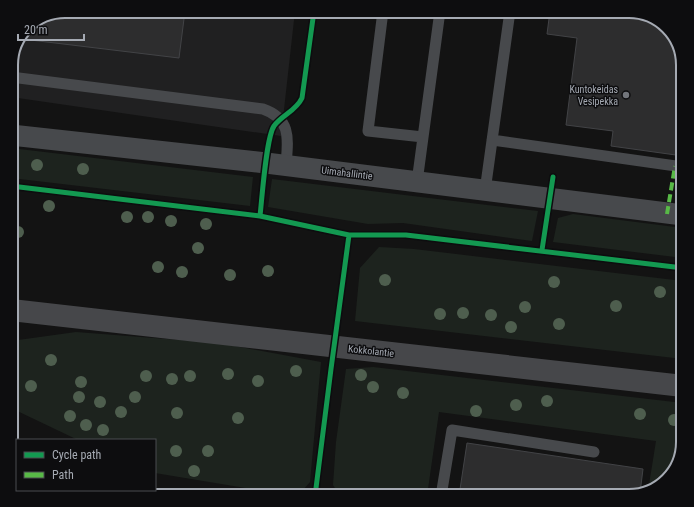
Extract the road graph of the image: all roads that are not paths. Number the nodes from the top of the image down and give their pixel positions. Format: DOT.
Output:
graph roads {
  1 [pos="382,18"];
  2 [pos="439,18"];
  3 [pos="509,18"];
  4 [pos="18,78"];
  5 [pos="18,136"];
  6 [pos="423,137"];
  7 [pos="492,140"];
  8 [pos="286,165"];
  9 [pos="676,166"];
  10 [pos="417,182"];
  11 [pos="485,191"];
  12 [pos="676,215"];
  13 [pos="18,311"];
  14 [pos="676,385"];
  15 [pos="594,452"];
  16 [pos="442,489"];
  1 -- 6 [label="lane"];
  2 -- 6 [label="lane"];
  3 -- 7 [label="lane"];
  4 -- 8 [label="lane"];
  5 -- 8 [label="street, Uimahallintie"];
  6 -- 10 [label="lane"];
  7 -- 9 [label="lane"];
  7 -- 11 [label="lane"];
  8 -- 10 [label="street, Uimahallintie"];
  10 -- 11 [label="street, Uimahallintie"];
  11 -- 12 [label="street, Uimahallintie"];
  13 -- 14 [label="main road, Kokkolantie"];
  15 -- 16 [label="lane"];
}
